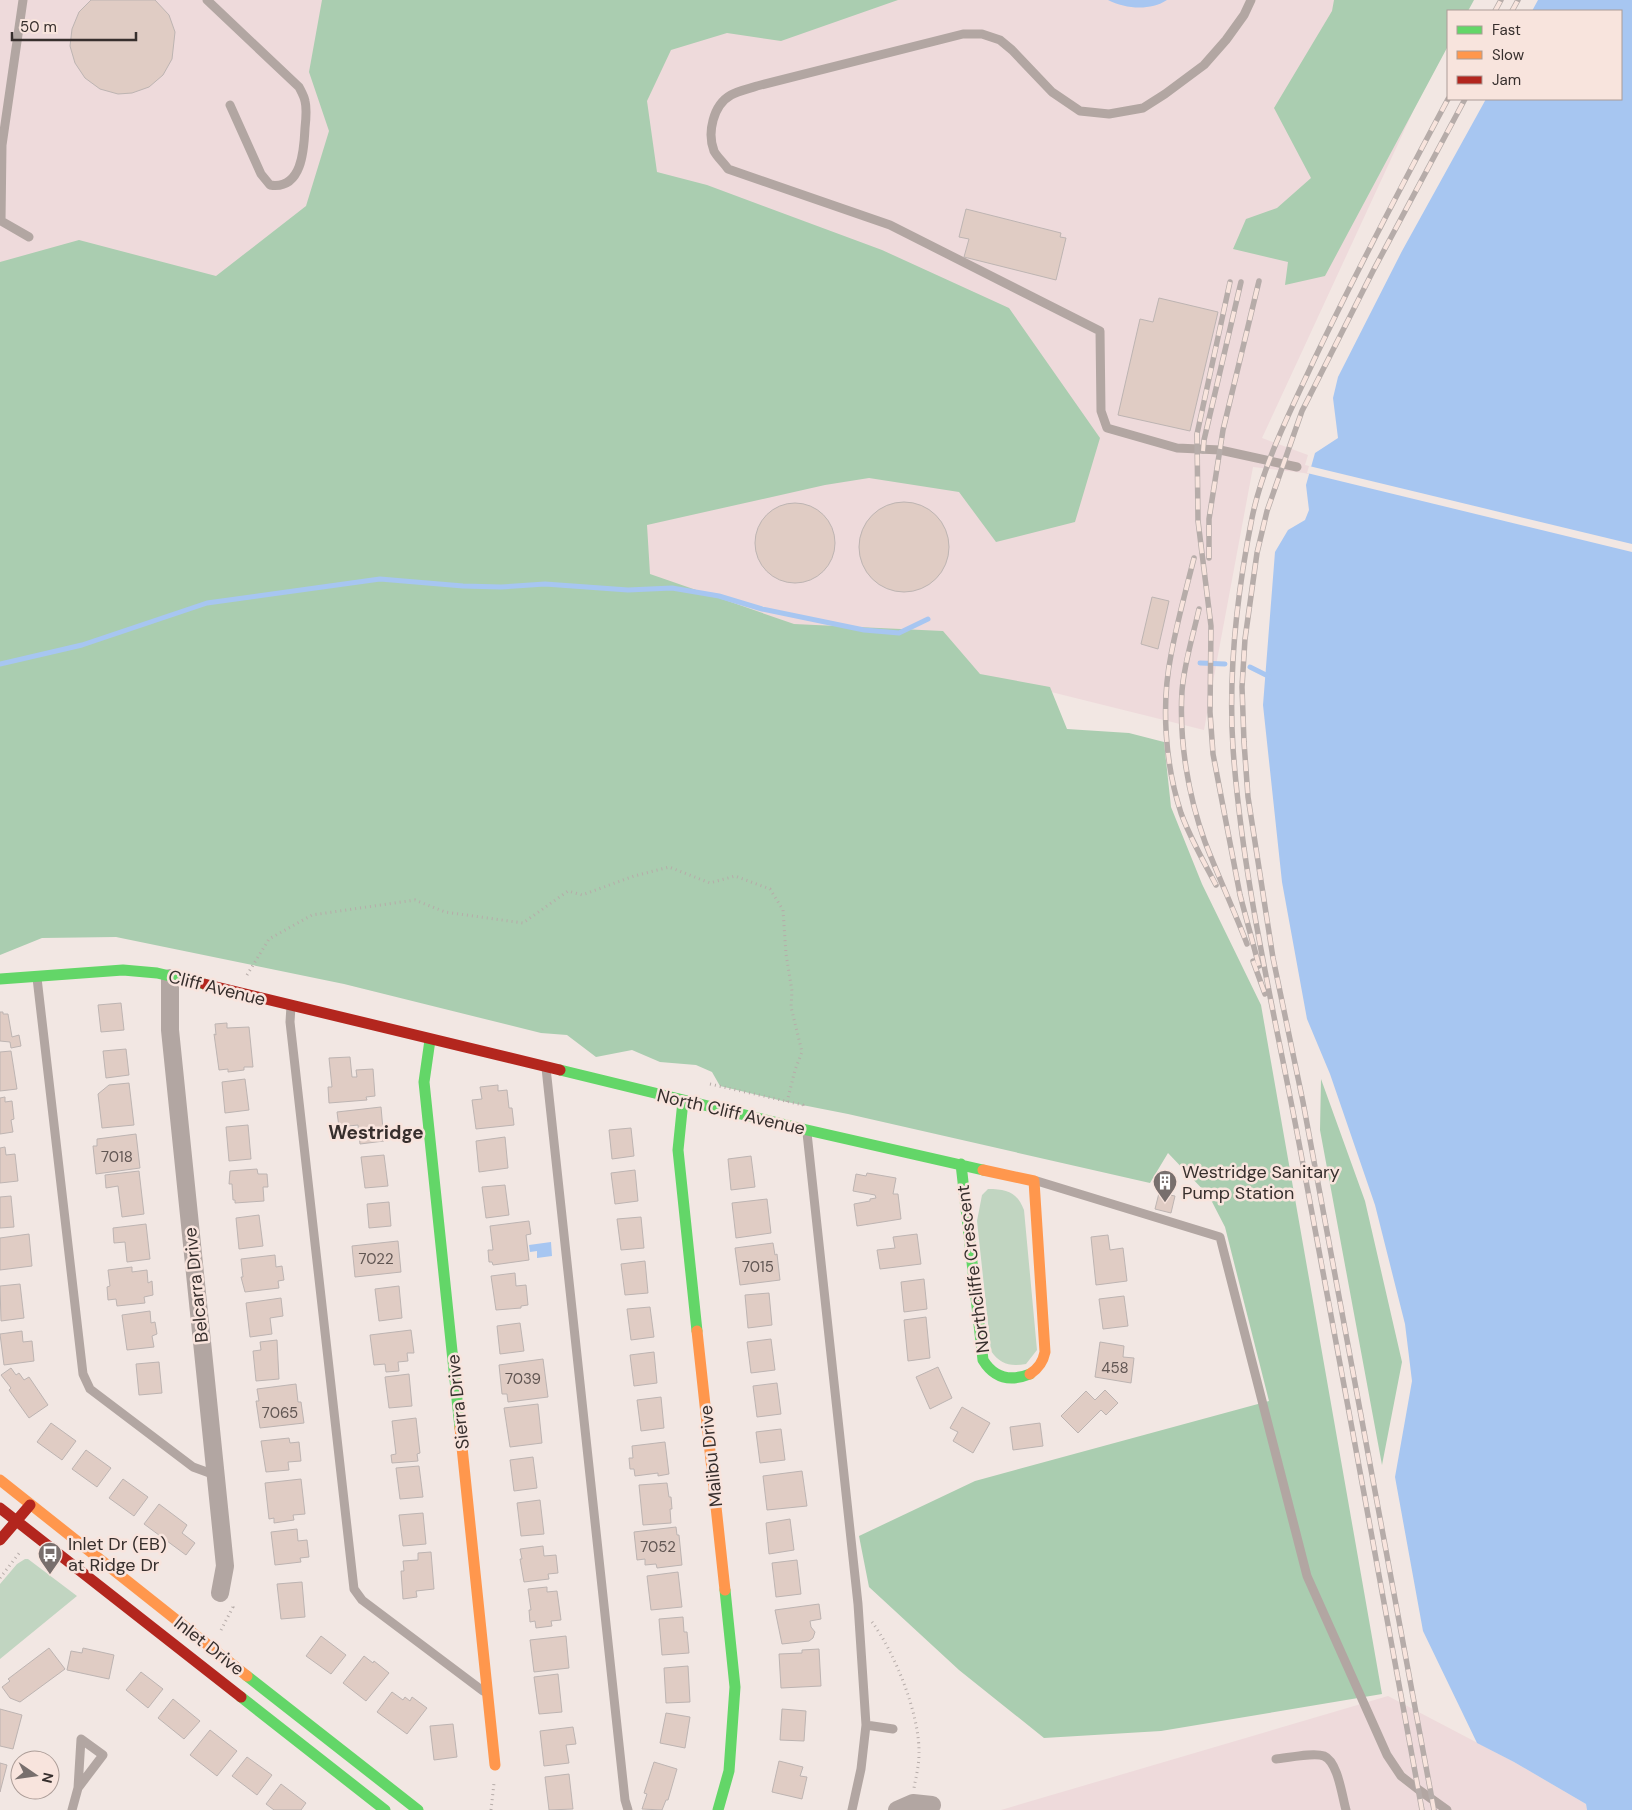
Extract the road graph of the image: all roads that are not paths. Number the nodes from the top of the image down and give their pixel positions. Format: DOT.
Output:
graph roads {
  1 [pos="23,0"];
  2 [pos="208,0"];
  3 [pos="1251,0"];
  4 [pos="230,104"];
  5 [pos="29,237"];
  6 [pos="1297,467"];
  7 [pos="37,978"];
  8 [pos="170,978"];
  9 [pos="0,979"];
  10 [pos="291,1006"];
  11 [pos="430,1040"];
  12 [pos="546,1068"];
  13 [pos="684,1101"];
  14 [pos="807,1130"];
  15 [pos="961,1164"];
  16 [pos="1034,1181"];
  17 [pos="215,1475"];
  18 [pos="0,1480"];
  19 [pos="30,1505"];
  20 [pos="0,1508"];
  21 [pos="16,1521"];
  22 [pos="0,1540"];
  23 [pos="220,1593"];
  24 [pos="489,1696"];
  25 [pos="866,1726"];
  26 [pos="894,1729"];
  27 [pos="1276,1759"];
  28 [pos="495,1765"];
  29 [pos="78,1788"];
  30 [pos="937,1808"];
  31 [pos="72,1810"];
  32 [pos="385,1810"];
  33 [pos="418,1810"];
  34 [pos="628,1810"];
  35 [pos="718,1810"];
  36 [pos="852,1810"];
  37 [pos="897,1810"];
  38 [pos="1346,1810"];
  39 [pos="1448,1810"];
  1 -- 5 [label="lane"];
  2 -- 4 [label="lane"];
  3 -- 6 [label="lane"];
  7 -- 8 [label="street, Cliff Avenue"];
  7 -- 9 [label="street, Cliff Avenue"];
  7 -- 17 [label="lane"];
  8 -- 10 [label="street, Cliff Avenue"];
  8 -- 17 [label="street, Belcarra Drive"];
  10 -- 11 [label="street, Cliff Avenue"];
  10 -- 24 [label="lane"];
  11 -- 12 [label="street, North Cliff Avenue"];
  11 -- 24 [label="street, Sierra Drive"];
  12 -- 13 [label="street, North Cliff Avenue"];
  12 -- 34 [label="lane"];
  13 -- 14 [label="street, North Cliff Avenue"];
  13 -- 35 [label="street, Malibu Drive"];
  14 -- 15 [label="street, North Cliff Avenue"];
  14 -- 25 [label="lane"];
  15 -- 16 [label="street, North Cliff Avenue"];
  15 -- 16 [label="street, Northcliffe Crescent"];
  16 -- 39 [label="lane"];
  17 -- 23 [label="street, Belcarra Drive"];
  18 -- 19 [label="street, Inlet Drive"];
  19 -- 21 [label="street"];
  19 -- 33 [label="street, Inlet Drive"];
  20 -- 21 [label="street, Inlet Drive"];
  21 -- 22 [label="street"];
  21 -- 32 [label="street, Inlet Drive"];
  24 -- 28 [label="street, Sierra Drive"];
  25 -- 26 [label="lane"];
  25 -- 36 [label="lane"];
  27 -- 38 [label="lane"];
  29 -- 29 [label="lane"];
  29 -- 31 [label="lane"];
  30 -- 37 [label="street"];
}
